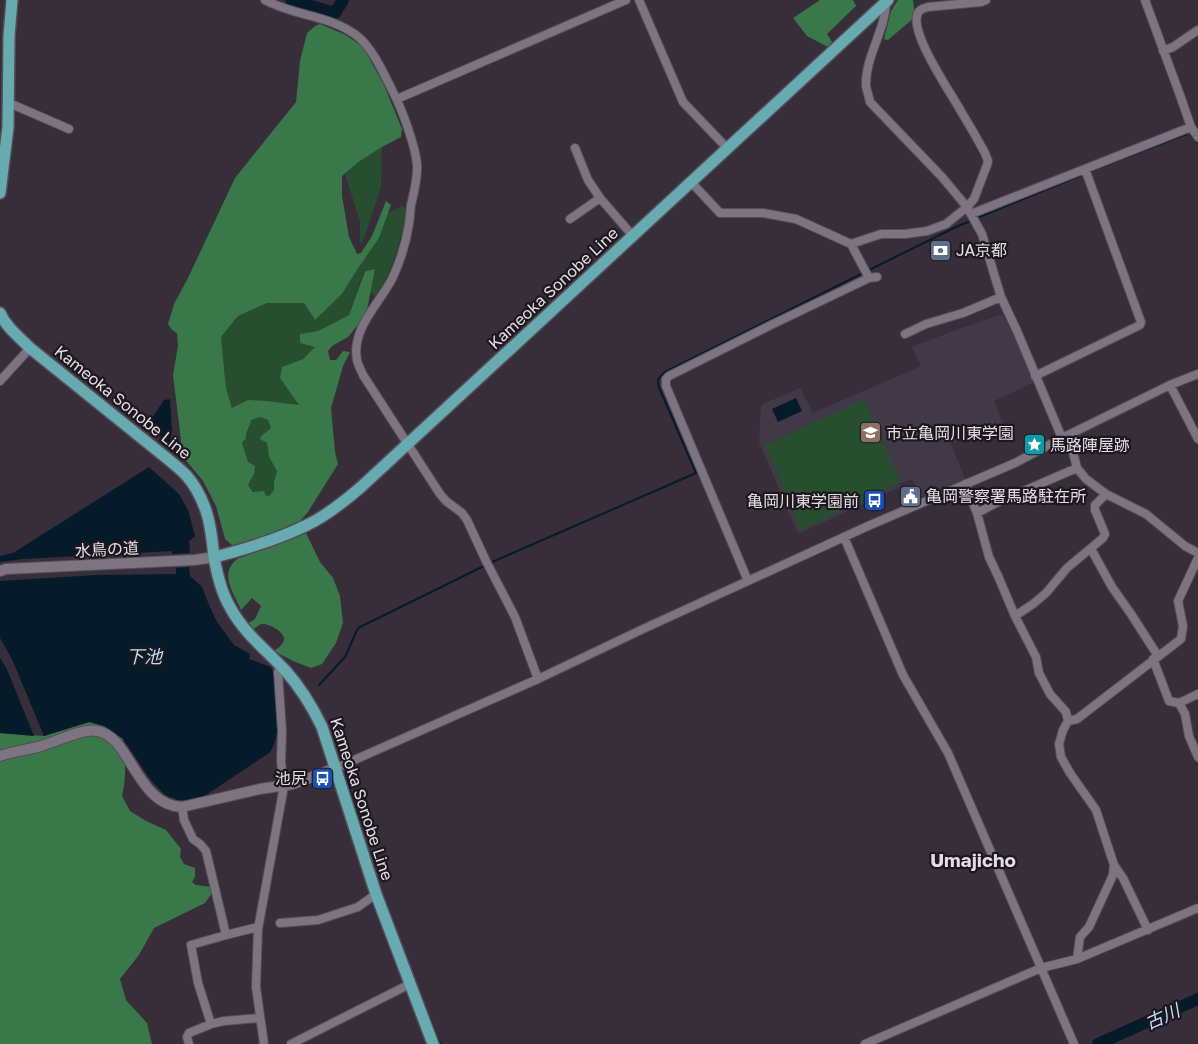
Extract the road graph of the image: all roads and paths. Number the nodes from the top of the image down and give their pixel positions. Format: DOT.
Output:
graph roads {
  1 [pos="12,0"];
  2 [pos="265,0"];
  3 [pos="626,0"];
  4 [pos="639,0"];
  5 [pos="887,0"];
  6 [pos="986,0"];
  7 [pos="1144,0"];
  8 [pos="1198,30"];
  9 [pos="1163,50"];
  10 [pos="5,55"];
  11 [pos="396,98"];
  12 [pos="9,103"];
  13 [pos="1191,127"];
  14 [pos="69,130"];
  15 [pos="1198,137"];
  16 [pos="575,148"];
  17 [pos="727,148"];
  18 [pos="1086,172"];
  19 [pos="691,182"];
  20 [pos="0,193"];
  21 [pos="600,198"];
  22 [pos="969,211"];
  23 [pos="570,219"];
  24 [pos="633,236"];
  25 [pos="851,244"];
  26 [pos="1001,297"];
  27 [pos="0,313"];
  28 [pos="905,334"];
  29 [pos="30,348"];
  30 [pos="1198,374"];
  31 [pos="1035,376"];
  32 [pos="0,381"];
  33 [pos="1170,385"];
  34 [pos="1064,437"];
  35 [pos="1198,439"];
  36 [pos="408,444"];
  37 [pos="1077,468"];
  38 [pos="965,484"];
  39 [pos="1106,494"];
  40 [pos="977,513"];
  41 [pos="844,537"];
  42 [pos="1091,548"];
  43 [pos="1198,553"];
  44 [pos="214,557"];
  45 [pos="1198,558"];
  46 [pos="0,571"];
  47 [pos="748,581"];
  48 [pos="1015,616"];
  49 [pos="1155,658"];
  50 [pos="280,666"];
  51 [pos="538,679"];
  52 [pos="1198,694"];
  53 [pos="1180,703"];
  54 [pos="1068,720"];
  55 [pos="0,756"];
  56 [pos="1198,758"];
  57 [pos="336,768"];
  58 [pos="284,786"];
  59 [pos="182,807"];
  60 [pos="1114,865"];
  61 [pos="376,894"];
  62 [pos="1198,908"];
  63 [pos="280,923"];
  64 [pos="258,929"];
  65 [pos="1148,930"];
  66 [pos="226,935"];
  67 [pos="1077,959"];
  68 [pos="1041,968"];
  69 [pos="410,984"];
  70 [pos="259,1018"];
  71 [pos="211,1024"];
  72 [pos="307,1036"];
  73 [pos="189,1044"];
  74 [pos="264,1044"];
  75 [pos="291,1044"];
  76 [pos="312,1044"];
  77 [pos="433,1044"];
  78 [pos="865,1044"];
  79 [pos="1074,1044"];
  1 -- 10 [label="main road"];
  2 -- 11 [label="street"];
  3 -- 11 [label="street"];
  4 -- 17 [label="street"];
  5 -- 17 [label="main road, Kameoka Sonobe Line"];
  5 -- 22 [label="street"];
  6 -- 22 [label="street"];
  7 -- 9 [label="street"];
  8 -- 9 [label="street"];
  9 -- 13 [label="street"];
  10 -- 12 [label="main road"];
  11 -- 36 [label="street"];
  12 -- 14 [label="street"];
  12 -- 20 [label="main road"];
  13 -- 15 [label="street"];
  13 -- 18 [label="street"];
  16 -- 21 [label="street"];
  17 -- 19 [label="main road, Kameoka Sonobe Line"];
  18 -- 22 [label="street"];
  18 -- 31 [label="street"];
  19 -- 24 [label="main road, Kameoka Sonobe Line"];
  19 -- 25 [label="street"];
  21 -- 23 [label="street"];
  21 -- 24 [label="street"];
  22 -- 25 [label="street"];
  22 -- 26 [label="street"];
  24 -- 36 [label="main road, Kameoka Sonobe Line"];
  25 -- 47 [label="street"];
  26 -- 28 [label="street"];
  26 -- 31 [label="street"];
  27 -- 29 [label="main road, Kameoka Sonobe Line"];
  29 -- 32 [label="street"];
  29 -- 44 [label="main road, Kameoka Sonobe Line"];
  30 -- 33 [label="street"];
  31 -- 34 [label="street"];
  33 -- 34 [label="street"];
  33 -- 35 [label="street"];
  34 -- 37 [label="street"];
  34 -- 38 [label="street"];
  36 -- 44 [label="main road, Kameoka Sonobe Line"];
  36 -- 51 [label="street"];
  37 -- 39 [label="street"];
  37 -- 40 [label="street"];
  38 -- 40 [label="street"];
  38 -- 41 [label="street"];
  39 -- 42 [label="street"];
  39 -- 43 [label="street"];
  40 -- 48 [label="street"];
  41 -- 47 [label="street"];
  41 -- 68 [label="street"];
  42 -- 48 [label="street"];
  42 -- 49 [label="street"];
  44 -- 46 [label="main road, 水鳥の道"];
  44 -- 50 [label="main road, Kameoka Sonobe Line"];
  45 -- 49 [label="street"];
  47 -- 51 [label="street"];
  48 -- 54 [label="street"];
  49 -- 53 [label="street"];
  49 -- 54 [label="street"];
  50 -- 57 [label="main road, Kameoka Sonobe Line"];
  50 -- 58 [label="street"];
  51 -- 57 [label="street"];
  52 -- 53 [label="street"];
  53 -- 56 [label="street"];
  54 -- 60 [label="street"];
  55 -- 59 [label="main road"];
  57 -- 58 [label="main road"];
  57 -- 61 [label="main road, Kameoka Sonobe Line"];
  58 -- 59 [label="main road"];
  58 -- 64 [label="street"];
  59 -- 66 [label="street"];
  60 -- 65 [label="street"];
  60 -- 67 [label="street"];
  61 -- 63 [label="street"];
  61 -- 69 [label="main road, Kameoka Sonobe Line"];
  62 -- 65 [label="street"];
  64 -- 66 [label="street"];
  64 -- 70 [label="street"];
  65 -- 67 [label="street"];
  66 -- 71 [label="street"];
  67 -- 68 [label="street"];
  68 -- 78 [label="street"];
  68 -- 79 [label="street"];
  69 -- 72 [label="street"];
  69 -- 77 [label="main road, Kameoka Sonobe Line"];
  70 -- 71 [label="street"];
  70 -- 74 [label="street"];
  71 -- 73 [label="street"];
  72 -- 75 [label="street"];
  72 -- 76 [label="street"];
}
